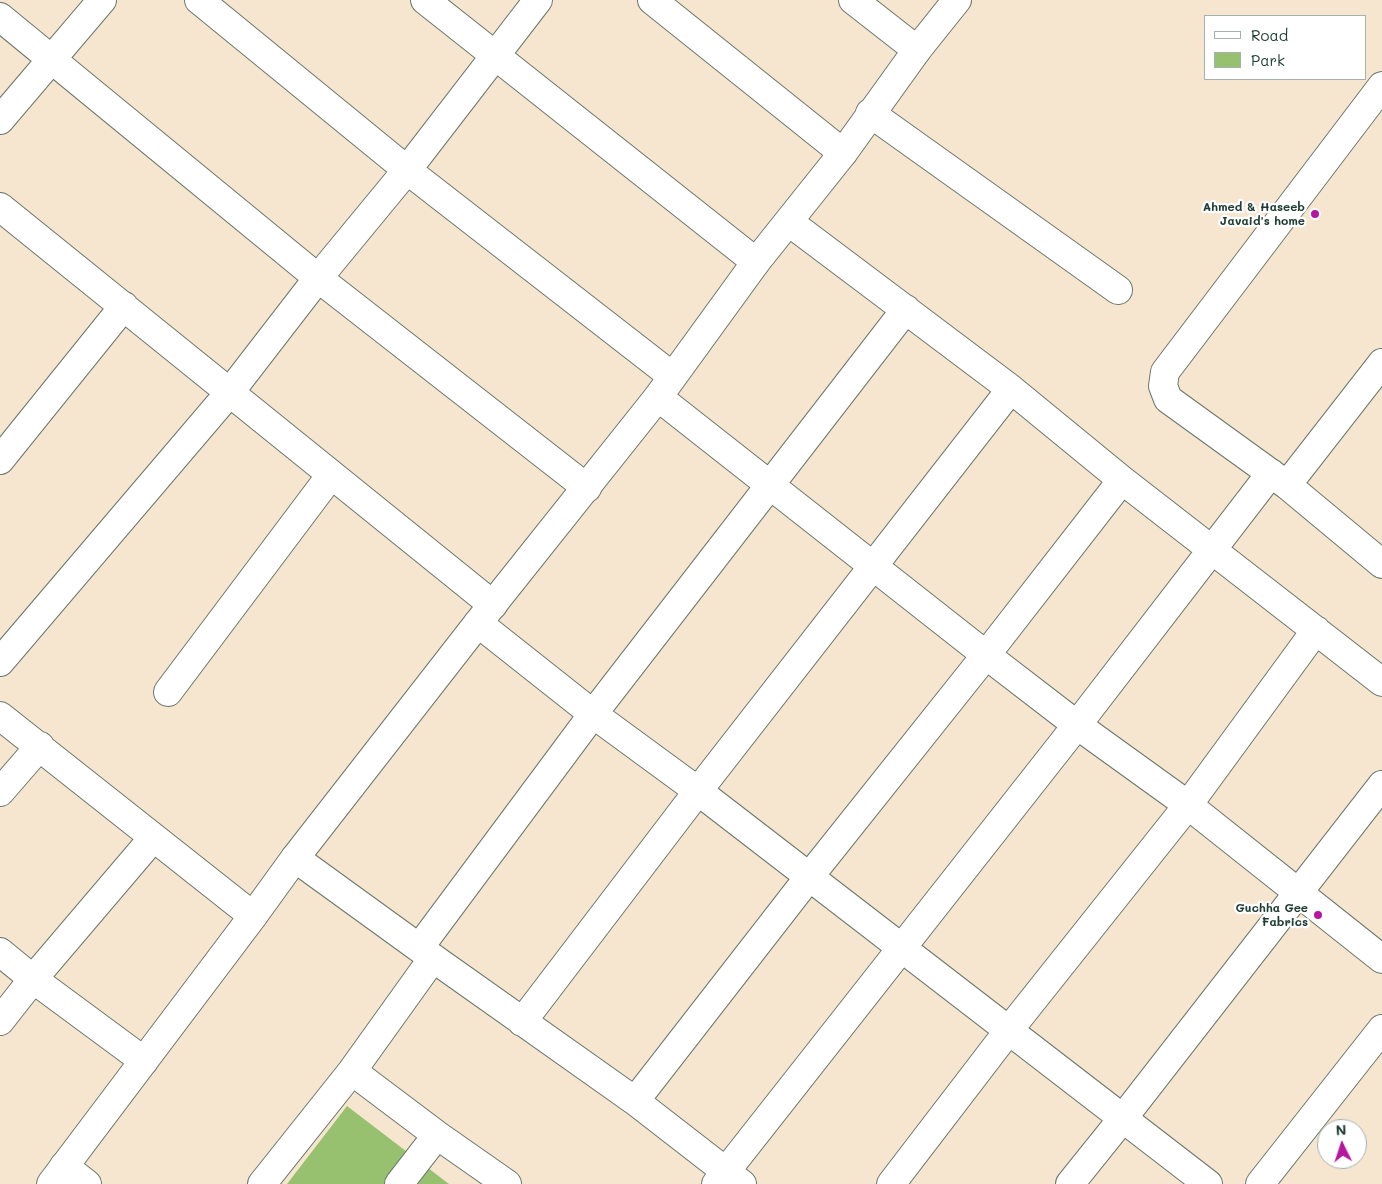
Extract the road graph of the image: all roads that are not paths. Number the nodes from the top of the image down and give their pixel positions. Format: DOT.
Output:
graph roads {
  1 [pos="102,0"];
  2 [pos="199,0"];
  3 [pos="425,0"];
  4 [pos="538,0"];
  5 [pos="652,0"];
  6 [pos="853,0"];
  7 [pos="957,0"];
  8 [pos="0,17"];
  9 [pos="917,50"];
  10 [pos="495,55"];
  11 [pos="51,59"];
  12 [pos="1382,86"];
  13 [pos="870,113"];
  14 [pos="0,120"];
  15 [pos="843,153"];
  16 [pos="407,170"];
  17 [pos="0,207"];
  18 [pos="789,222"];
  19 [pos="756,262"];
  20 [pos="318,278"];
  21 [pos="1118,290"];
  22 [pos="124,306"];
  23 [pos="906,309"];
  24 [pos="1382,363"];
  25 [pos="665,387"];
  26 [pos="1011,389"];
  27 [pos="230,392"];
  28 [pos="0,460"];
  29 [pos="331,475"];
  30 [pos="1279,479"];
  31 [pos="1122,480"];
  32 [pos="770,485"];
  33 [pos="587,488"];
  34 [pos="1212,549"];
  35 [pos="1382,564"];
  36 [pos="873,566"];
  37 [pos="485,614"];
  38 [pos="1316,630"];
  39 [pos="986,655"];
  40 [pos="0,662"];
  41 [pos="1382,682"];
  42 [pos="168,692"];
  43 [pos="593,714"];
  44 [pos="0,716"];
  45 [pos="1077,725"];
  46 [pos="40,746"];
  47 [pos="1382,785"];
  48 [pos="698,791"];
  49 [pos="0,792"];
  50 [pos="1188,805"];
  51 [pos="153,838"];
  52 [pos="295,858"];
  53 [pos="810,877"];
  54 [pos="1297,893"];
  55 [pos="253,916"];
  56 [pos="901,948"];
  57 [pos="0,952"];
  58 [pos="426,953"];
  59 [pos="1382,959"];
  60 [pos="33,979"];
  61 [pos="0,1021"];
  62 [pos="522,1022"];
  63 [pos="1382,1029"];
  64 [pos="1009,1030"];
  65 [pos="144,1061"];
  66 [pos="352,1072"];
  67 [pos="635,1101"];
  68 [pos="1123,1118"];
  69 [pos="437,1135"];
  70 [pos="58,1175"];
  71 [pos="728,1180"];
  72 [pos="265,1183"];
  73 [pos="88,1184"];
  74 [pos="399,1184"];
  75 [pos="506,1184"];
  76 [pos="891,1184"];
  77 [pos="1070,1184"];
  78 [pos="1208,1184"];
  79 [pos="1260,1184"];
  1 -- 11 [label="street"];
  2 -- 16 [label="street"];
  3 -- 10 [label="street"];
  4 -- 10 [label="street"];
  5 -- 15 [label="street"];
  6 -- 9 [label="street"];
  7 -- 9 [label="street"];
  8 -- 11 [label="street"];
  9 -- 13 [label="street"];
  10 -- 16 [label="street"];
  10 -- 19 [label="street"];
  11 -- 14 [label="street"];
  11 -- 20 [label="street"];
  12 -- 30 [label="street"];
  13 -- 15 [label="street"];
  13 -- 21 [label="street"];
  15 -- 18 [label="street"];
  16 -- 20 [label="street"];
  16 -- 25 [label="street"];
  17 -- 22 [label="street"];
  18 -- 19 [label="street"];
  18 -- 23 [label="street"];
  19 -- 25 [label="street"];
  20 -- 27 [label="street"];
  20 -- 33 [label="street"];
  22 -- 27 [label="street"];
  22 -- 28 [label="street"];
  23 -- 26 [label="street"];
  23 -- 32 [label="street"];
  24 -- 30 [label="street"];
  25 -- 32 [label="street"];
  25 -- 33 [label="street"];
  26 -- 31 [label="street"];
  26 -- 36 [label="street"];
  27 -- 29 [label="street"];
  27 -- 40 [label="street"];
  29 -- 37 [label="street"];
  29 -- 42 [label="street"];
  30 -- 34 [label="street"];
  30 -- 35 [label="street"];
  31 -- 34 [label="street"];
  31 -- 39 [label="street"];
  32 -- 36 [label="street"];
  32 -- 43 [label="street"];
  33 -- 37 [label="street"];
  34 -- 38 [label="street"];
  34 -- 45 [label="street"];
  36 -- 39 [label="street"];
  36 -- 48 [label="street"];
  37 -- 43 [label="street"];
  37 -- 52 [label="street"];
  38 -- 41 [label="street"];
  38 -- 50 [label="street"];
  39 -- 45 [label="street"];
  39 -- 53 [label="street"];
  43 -- 48 [label="street"];
  43 -- 58 [label="street"];
  44 -- 46 [label="street"];
  45 -- 50 [label="street"];
  45 -- 56 [label="street"];
  46 -- 49 [label="street"];
  46 -- 51 [label="street"];
  47 -- 54 [label="street"];
  48 -- 53 [label="street"];
  48 -- 62 [label="street"];
  50 -- 54 [label="street"];
  50 -- 64 [label="street"];
  51 -- 55 [label="street"];
  51 -- 60 [label="street"];
  52 -- 55 [label="street"];
  52 -- 58 [label="street"];
  53 -- 56 [label="street"];
  53 -- 67 [label="street"];
  54 -- 59 [label="street"];
  54 -- 68 [label="street"];
  55 -- 65 [label="street"];
  56 -- 64 [label="street"];
  56 -- 71 [label="street"];
  57 -- 60 [label="street"];
  58 -- 62 [label="street"];
  58 -- 66 [label="street"];
  60 -- 61 [label="street"];
  60 -- 65 [label="street"];
  62 -- 67 [label="street"];
  63 -- 79 [label="street"];
  64 -- 68 [label="street"];
  64 -- 76 [label="street"];
  65 -- 70 [label="street"];
  66 -- 69 [label="street"];
  66 -- 72 [label="street"];
  67 -- 71 [label="street"];
  68 -- 77 [label="street"];
  68 -- 78 [label="street"];
  69 -- 74 [label="street"];
  69 -- 75 [label="street"];
  70 -- 73 [label="street"];
}
